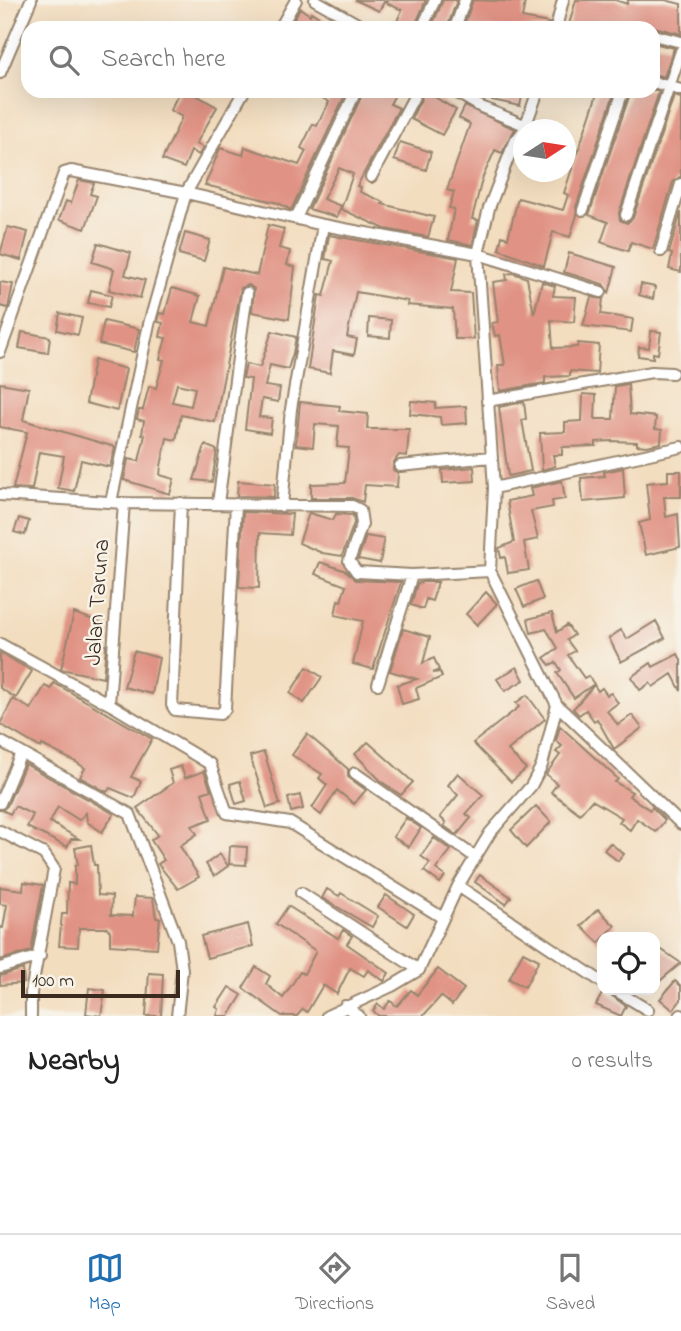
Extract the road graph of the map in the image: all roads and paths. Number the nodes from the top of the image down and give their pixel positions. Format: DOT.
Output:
graph roads {
  1 [pos="31,0"];
  2 [pos="296,0"];
  3 [pos="315,0"];
  4 [pos="435,0"];
  5 [pos="465,0"];
  6 [pos="564,0"];
  7 [pos="22,21"];
  8 [pos="284,21"];
  9 [pos="352,21"];
  10 [pos="425,21"];
  11 [pos="458,21"];
  12 [pos="558,21"];
  13 [pos="21,22"];
  14 [pos="660,37"];
  15 [pos="681,42"];
  16 [pos="681,51"];
  17 [pos="1,67"];
  18 [pos="676,88"];
  19 [pos="240,98"];
  20 [pos="353,98"];
  21 [pos="412,98"];
  22 [pos="466,98"];
  23 [pos="536,98"];
  24 [pos="621,98"];
  25 [pos="528,119"];
  26 [pos="513,122"];
  27 [pos="513,146"];
  28 [pos="371,177"];
  29 [pos="681,184"];
  30 [pos="186,193"];
  31 [pos="679,201"];
  32 [pos="583,210"];
  33 [pos="626,215"];
  34 [pos="296,218"];
  35 [pos="323,225"];
  36 [pos="661,251"];
  37 [pos="478,254"];
  38 [pos="601,292"];
  39 [pos="247,293"];
  40 [pos="0,352"];
  41 [pos="672,373"];
  42 [pos="487,401"];
  43 [pos="681,447"];
  44 [pos="491,457"];
  45 [pos="400,466"];
  46 [pos="494,488"];
  47 [pos="0,495"];
  48 [pos="111,502"];
  49 [pos="124,503"];
  50 [pos="181,503"];
  51 [pos="218,503"];
  52 [pos="236,504"];
  53 [pos="282,506"];
  54 [pos="490,571"];
  55 [pos="412,575"];
  56 [pos="0,645"];
  57 [pos="378,684"];
  58 [pos="109,704"];
  59 [pos="557,705"];
  60 [pos="0,741"];
  61 [pos="21,753"];
  62 [pos="355,773"];
  63 [pos="0,803"];
  64 [pos="681,824"];
  65 [pos="0,831"];
  66 [pos="475,857"];
  67 [pos="458,886"];
  68 [pos="301,893"];
  69 [pos="443,918"];
  70 [pos="40,956"];
  71 [pos="0,968"];
  72 [pos="419,970"];
  73 [pos="597,979"];
  74 [pos="623,995"];
  75 [pos="345,1006"];
  76 [pos="648,1010"];
  77 [pos="31,1016"];
  78 [pos="177,1016"];
  79 [pos="327,1016"];
  80 [pos="359,1016"];
  1 -- 7 [label="street"];
  2 -- 8 [label="street"];
  3 -- 9 [label="street"];
  4 -- 10 [label="street"];
  5 -- 11 [label="street"];
  6 -- 12 [label="street"];
  13 -- 17 [label="street"];
  14 -- 15 [label="street"];
  16 -- 18 [label="street"];
  18 -- 33 [label="street"];
  19 -- 30 [label="street"];
  20 -- 34 [label="street"];
  21 -- 28 [label="street"];
  22 -- 26 [label="street"];
  23 -- 25 [label="street"];
  24 -- 32 [label="street"];
  27 -- 37 [label="street"];
  29 -- 31 [label="street"];
  30 -- 34 [label="street"];
  30 -- 40 [label="street"];
  30 -- 48 [label="street"];
  31 -- 36 [label="street"];
  34 -- 35 [label="street"];
  35 -- 37 [label="street"];
  35 -- 53 [label="street"];
  37 -- 38 [label="street"];
  37 -- 42 [label="street"];
  39 -- 51 [label="street"];
  41 -- 42 [label="street"];
  42 -- 44 [label="street"];
  43 -- 46 [label="street"];
  44 -- 45 [label="street"];
  44 -- 46 [label="street"];
  46 -- 54 [label="street"];
  47 -- 48 [label="street"];
  48 -- 49 [label="street"];
  49 -- 50 [label="street"];
  49 -- 58 [label="street, Jalan Taruna"];
  50 -- 51 [label="street"];
  50 -- 52 [label="street"];
  51 -- 52 [label="street"];
  52 -- 53 [label="street"];
  53 -- 55 [label="street"];
  54 -- 55 [label="street"];
  54 -- 59 [label="street"];
  55 -- 57 [label="street"];
  56 -- 58 [label="street"];
  58 -- 69 [label="street"];
  59 -- 64 [label="street"];
  59 -- 66 [label="street"];
  60 -- 61 [label="street"];
  61 -- 63 [label="street"];
  61 -- 78 [label="street"];
  62 -- 66 [label="street"];
  65 -- 70 [label="street"];
  66 -- 67 [label="street"];
  67 -- 69 [label="street"];
  67 -- 73 [label="street"];
  68 -- 72 [label="street"];
  69 -- 72 [label="street"];
  70 -- 71 [label="street"];
  70 -- 77 [label="street"];
  72 -- 75 [label="street"];
  74 -- 76 [label="street"];
  75 -- 79 [label="street"];
  75 -- 80 [label="street"];
}
